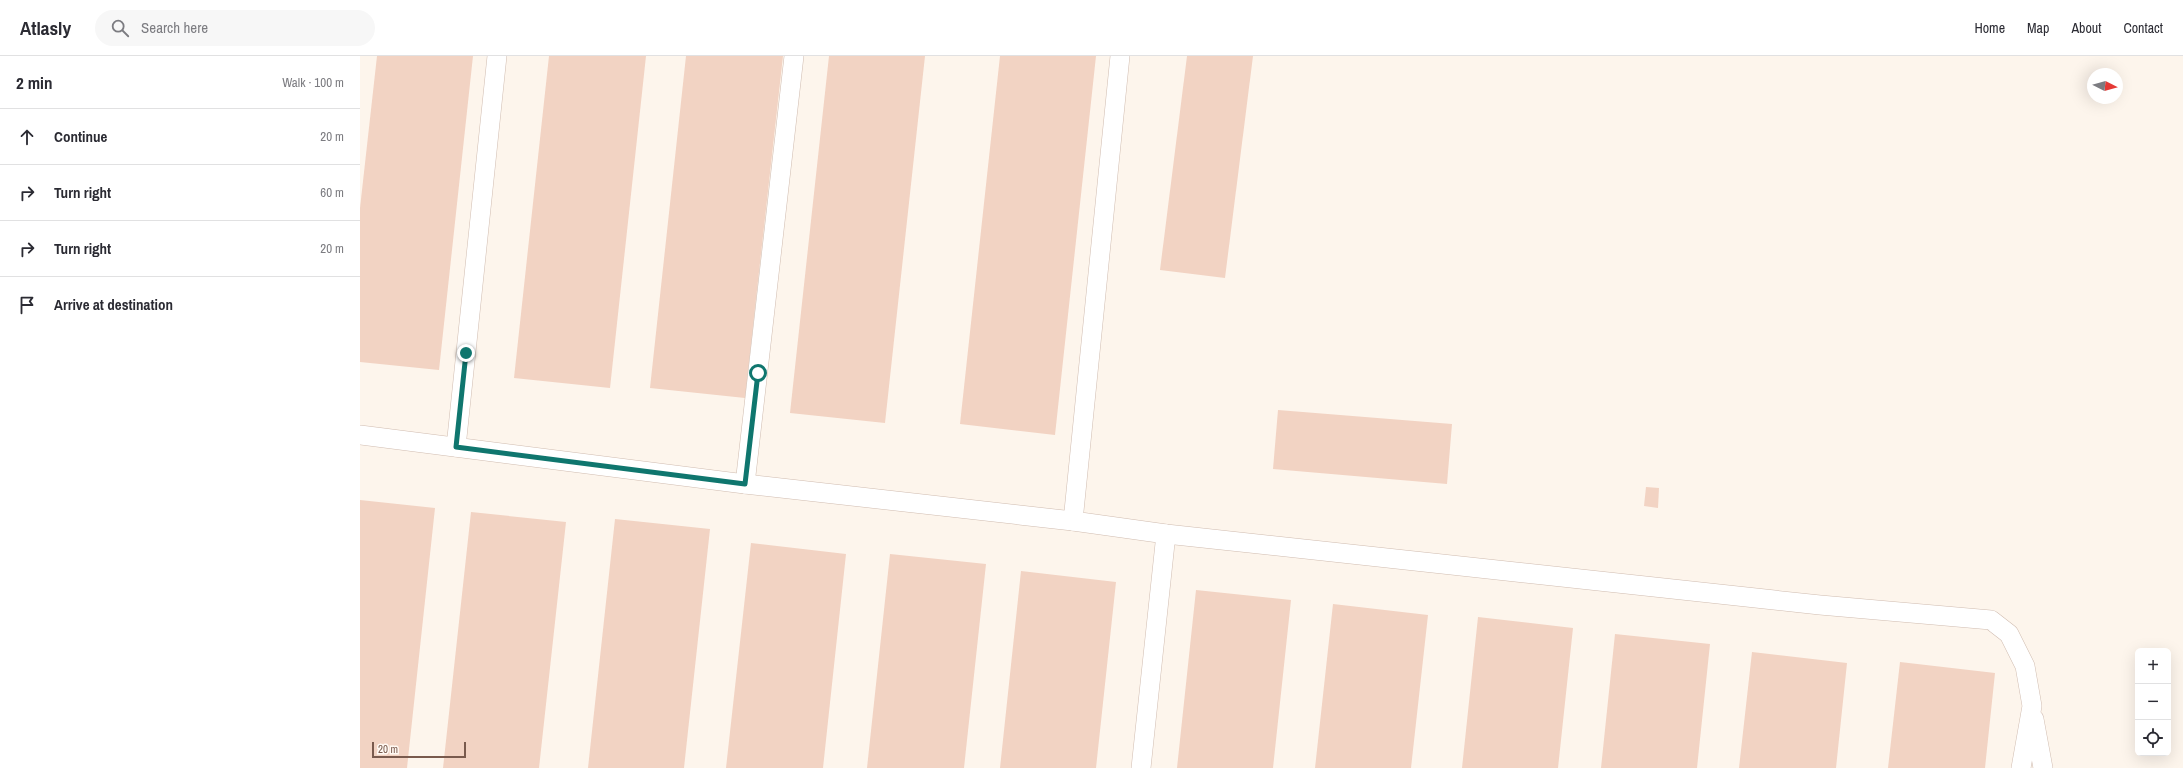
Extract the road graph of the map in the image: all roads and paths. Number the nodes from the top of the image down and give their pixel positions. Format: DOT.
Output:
graph roads {
  1 [pos="497,56"];
  2 [pos="794,56"];
  3 [pos="1120,56"];
  4 [pos="360,434"];
  5 [pos="456,447"];
  6 [pos="745,484"];
  7 [pos="1073,521"];
  8 [pos="1166,534"];
  9 [pos="2032,706"];
  10 [pos="1141,768"];
  11 [pos="2022,768"];
  12 [pos="2043,768"];
  1 -- 5 [label="lane"];
  2 -- 6 [label="lane"];
  3 -- 7 [label="lane"];
  4 -- 5 [label="lane"];
  5 -- 6 [label="lane"];
  6 -- 7 [label="lane"];
  7 -- 8 [label="lane"];
  8 -- 9 [label="lane"];
  8 -- 10 [label="lane"];
  9 -- 11 [label="lane"];
  9 -- 12 [label="lane"];
}
